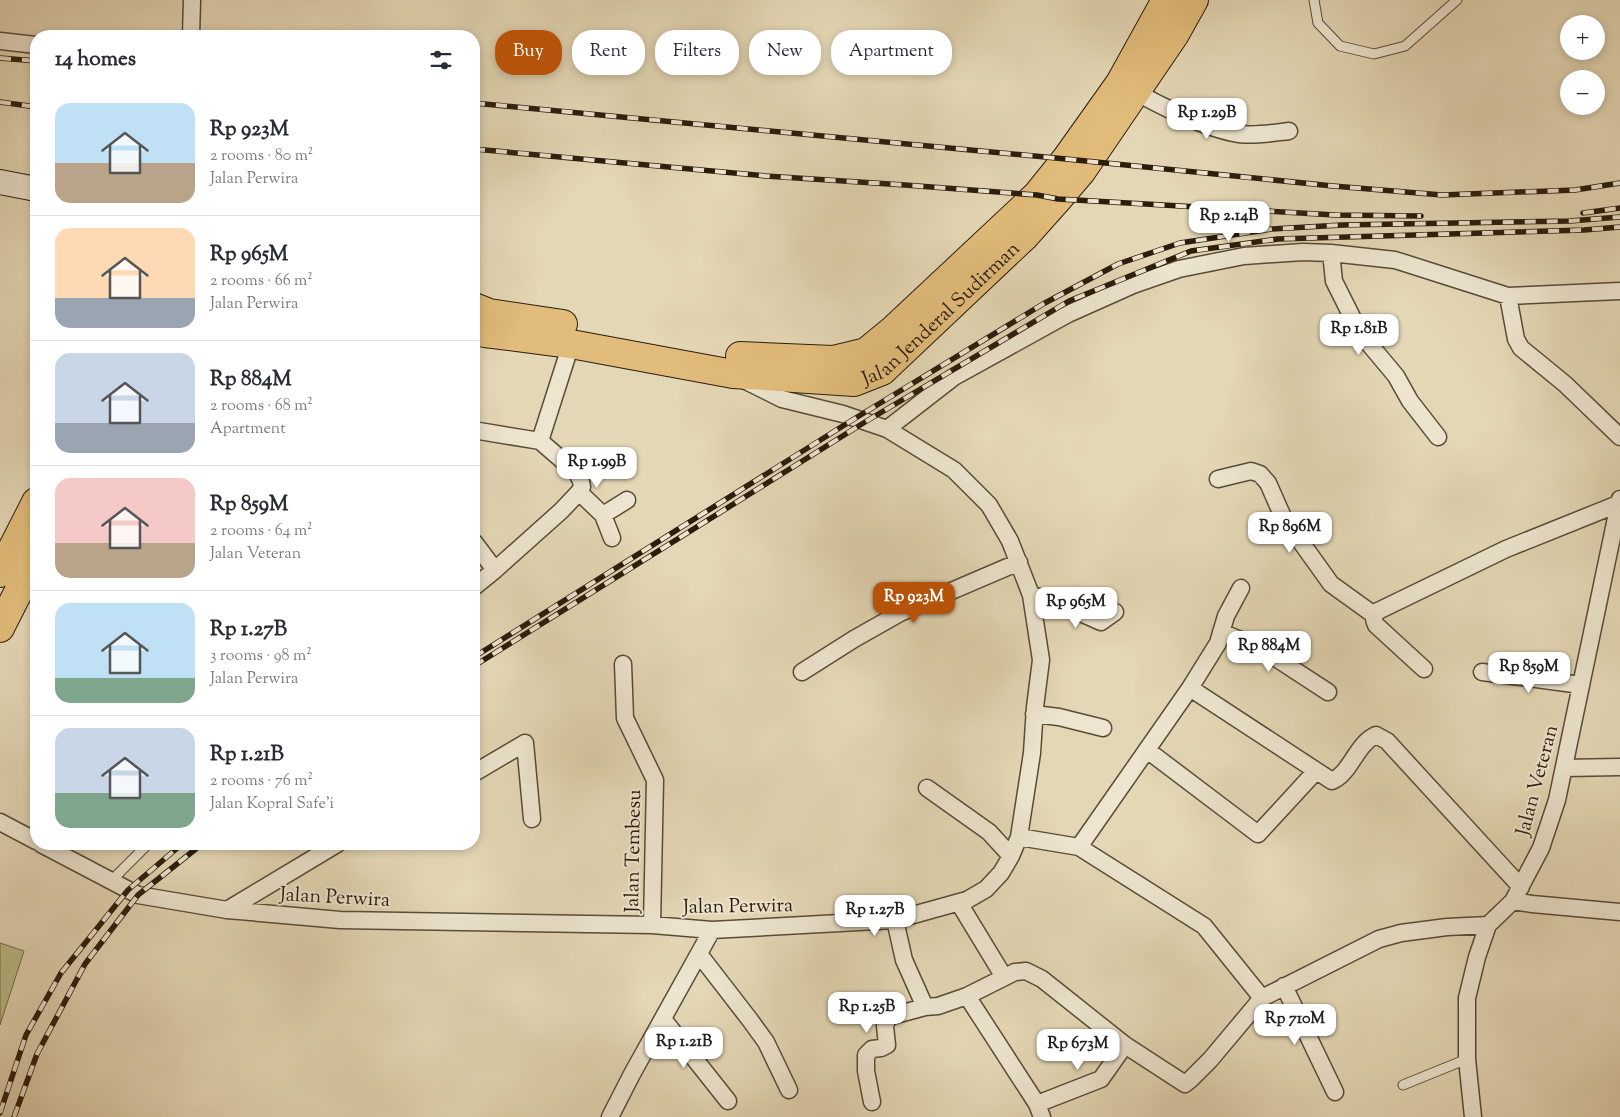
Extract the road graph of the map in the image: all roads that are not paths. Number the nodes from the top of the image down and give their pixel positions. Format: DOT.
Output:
graph roads {
  1 [pos="192,0"];
  2 [pos="1166,0"];
  3 [pos="1194,0"];
  4 [pos="1314,0"];
  5 [pos="1457,0"];
  6 [pos="191,30"];
  7 [pos="0,41"];
  8 [pos="30,44"];
  9 [pos="1128,87"];
  10 [pos="1289,131"];
  11 [pos="0,182"];
  12 [pos="30,188"];
  13 [pos="1331,253"];
  14 [pos="1620,291"];
  15 [pos="1508,296"];
  16 [pos="480,309"];
  17 [pos="480,330"];
  18 [pos="571,344"];
  19 [pos="735,365"];
  20 [pos="888,429"];
  21 [pos="480,431"];
  22 [pos="1438,436"];
  23 [pos="1620,437"];
  24 [pos="540,441"];
  25 [pos="1218,479"];
  26 [pos="580,492"];
  27 [pos="627,500"];
  28 [pos="1619,502"];
  29 [pos="30,514"];
  30 [pos="603,515"];
  31 [pos="612,538"];
  32 [pos="1615,547"];
  33 [pos="480,550"];
  34 [pos="1019,562"];
  35 [pos="30,570"];
  36 [pos="495,570"];
  37 [pos="0,573"];
  38 [pos="480,581"];
  39 [pos="1241,588"];
  40 [pos="1031,595"];
  41 [pos="1115,612"];
  42 [pos="3,613"];
  43 [pos="1374,615"];
  44 [pos="1221,632"];
  45 [pos="623,664"];
  46 [pos="1424,669"];
  47 [pos="802,672"];
  48 [pos="1482,672"];
  49 [pos="1581,685"];
  50 [pos="1190,688"];
  51 [pos="1328,692"];
  52 [pos="1034,714"];
  53 [pos="1103,728"];
  54 [pos="1147,750"];
  55 [pos="1620,767"];
  56 [pos="1564,768"];
  57 [pos="480,769"];
  58 [pos="1316,771"];
  59 [pos="927,788"];
  60 [pos="532,819"];
  61 [pos="0,822"];
  62 [pos="1020,837"];
  63 [pos="30,838"];
  64 [pos="1079,847"];
  65 [pos="52,850"];
  66 [pos="142,850"];
  67 [pos="328,850"];
  68 [pos="1011,856"];
  69 [pos="111,881"];
  70 [pos="1517,894"];
  71 [pos="959,903"];
  72 [pos="227,910"];
  73 [pos="1620,912"];
  74 [pos="895,920"];
  75 [pos="652,925"];
  76 [pos="1488,926"];
  77 [pos="712,930"];
  78 [pos="699,954"];
  79 [pos="1004,977"];
  80 [pos="1284,986"];
  81 [pos="967,996"];
  82 [pos="1262,998"];
  83 [pos="925,1006"];
  84 [pos="663,1019"];
  85 [pos="1125,1045"];
  86 [pos="1467,1059"];
  87 [pos="1403,1085"];
  88 [pos="789,1090"];
  89 [pos="1334,1092"];
  90 [pos="728,1101"];
  91 [pos="872,1102"];
  92 [pos="1039,1110"];
  93 [pos="610,1117"];
  94 [pos="1473,1117"];
  1 -- 6 [label="street"];
  2 -- 9 [label="highway, Jalan Jenderal Sudirman"];
  3 -- 9 [label="highway, Jalan Jenderal Sudirman"];
  4 -- 5 [label="lane"];
  7 -- 8 [label="street"];
  9 -- 10 [label="street"];
  9 -- 19 [label="highway, Jalan Jenderal Sudirman"];
  11 -- 12 [label="main road"];
  13 -- 15 [label="street"];
  13 -- 20 [label="street"];
  13 -- 22 [label="street"];
  14 -- 15 [label="street"];
  15 -- 23 [label="street"];
  16 -- 19 [label="highway, Jalan Jenderal Sudirman"];
  17 -- 18 [label="highway, Jalan Jenderal Sudirman"];
  18 -- 19 [label="highway, Jalan Jenderal Sudirman"];
  18 -- 24 [label="street"];
  19 -- 20 [label="street, Jalan Perwira"];
  20 -- 34 [label="street, Jalan Perwira"];
  21 -- 24 [label="street"];
  24 -- 26 [label="street"];
  25 -- 43 [label="street"];
  26 -- 30 [label="street"];
  26 -- 36 [label="street"];
  27 -- 30 [label="street"];
  28 -- 32 [label="street, Jalan Veteran"];
  28 -- 43 [label="street"];
  29 -- 37 [label="highway"];
  30 -- 31 [label="street"];
  32 -- 49 [label="street, Jalan Veteran"];
  33 -- 36 [label="street"];
  34 -- 40 [label="street, Jalan Perwira"];
  34 -- 47 [label="street"];
  35 -- 42 [label="highway"];
  36 -- 38 [label="street"];
  39 -- 44 [label="street"];
  40 -- 41 [label="street"];
  40 -- 52 [label="street, Jalan Perwira"];
  43 -- 46 [label="street"];
  44 -- 50 [label="street"];
  44 -- 51 [label="street"];
  45 -- 75 [label="street, Jalan Tembesu"];
  48 -- 49 [label="street"];
  49 -- 56 [label="street, Jalan Veteran"];
  50 -- 54 [label="street"];
  50 -- 58 [label="street"];
  52 -- 53 [label="street"];
  52 -- 62 [label="street, Jalan Perwira"];
  54 -- 58 [label="street"];
  54 -- 64 [label="street"];
  55 -- 56 [label="street"];
  56 -- 70 [label="street, Jalan Veteran"];
  57 -- 60 [label="street"];
  58 -- 70 [label="street"];
  59 -- 68 [label="street"];
  61 -- 63 [label="street"];
  62 -- 64 [label="street"];
  62 -- 68 [label="street, Jalan Perwira"];
  64 -- 82 [label="street"];
  65 -- 69 [label="street, Jalan Perwira"];
  66 -- 69 [label="lane"];
  67 -- 72 [label="street"];
  68 -- 71 [label="street, Jalan Perwira"];
  69 -- 72 [label="street, Jalan Perwira"];
  70 -- 73 [label="street"];
  70 -- 76 [label="street, Jalan Veteran"];
  71 -- 74 [label="street, Jalan Perwira"];
  71 -- 79 [label="street"];
  72 -- 75 [label="street, Jalan Perwira"];
  74 -- 77 [label="street, Jalan Perwira"];
  74 -- 83 [label="street"];
  75 -- 77 [label="street, Jalan Perwira"];
  76 -- 80 [label="street"];
  76 -- 86 [label="street, Jalan Veteran"];
  77 -- 78 [label="street"];
  78 -- 84 [label="street"];
  78 -- 88 [label="street"];
  79 -- 81 [label="street"];
  79 -- 85 [label="street"];
  80 -- 82 [label="street"];
  80 -- 89 [label="street"];
  81 -- 83 [label="street"];
  81 -- 92 [label="street"];
  82 -- 85 [label="street"];
  83 -- 91 [label="street"];
  84 -- 90 [label="street"];
  84 -- 93 [label="street"];
  85 -- 92 [label="street"];
  86 -- 87 [label="lane"];
  86 -- 94 [label="street, Jalan Veteran"];
}
